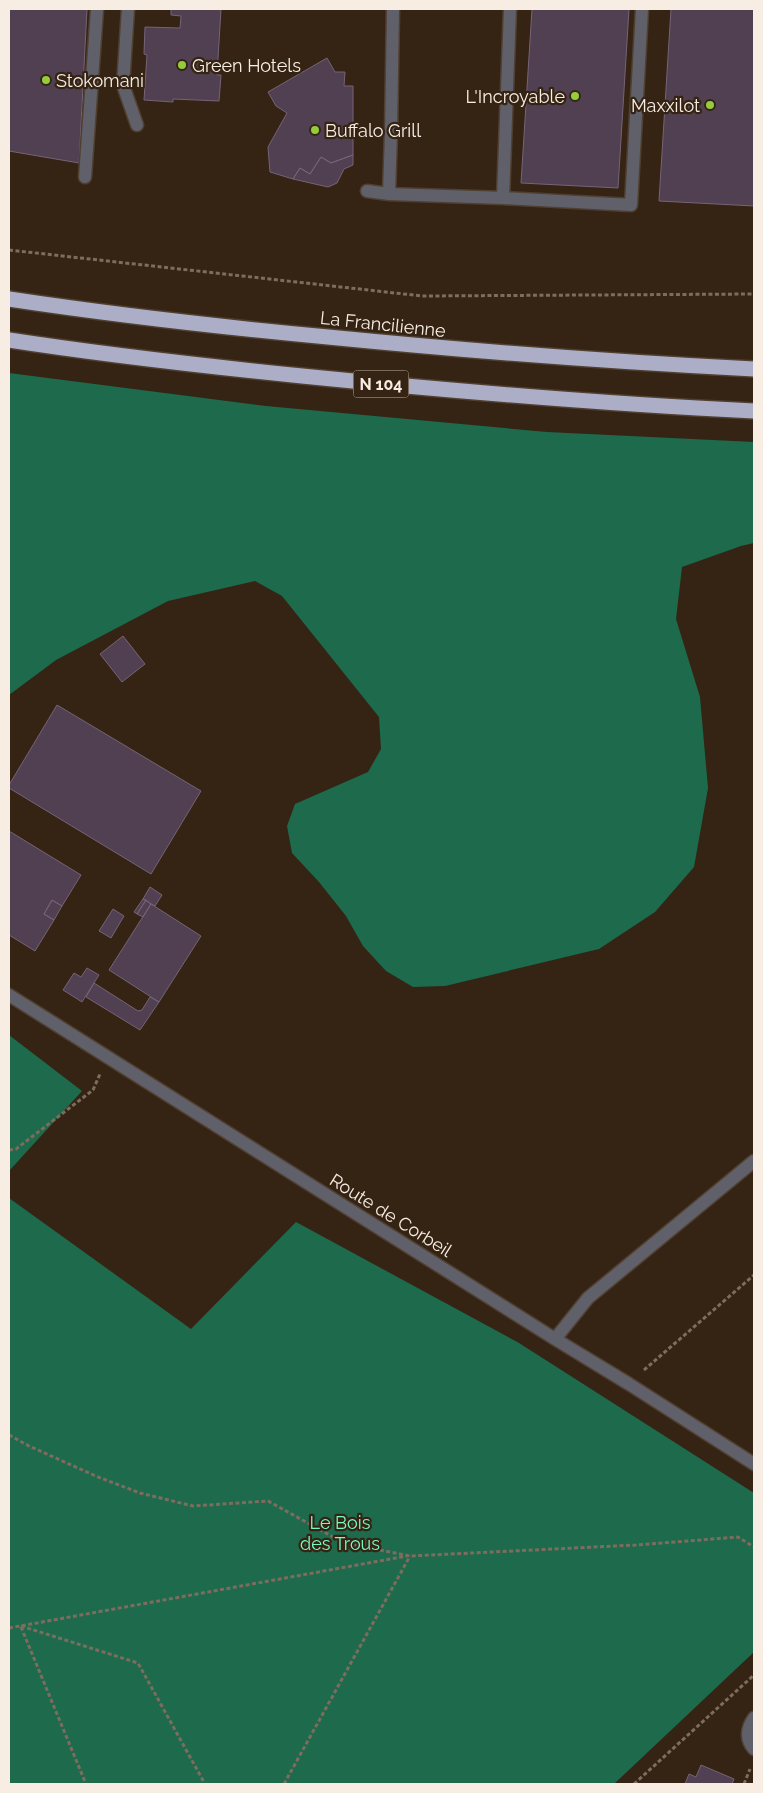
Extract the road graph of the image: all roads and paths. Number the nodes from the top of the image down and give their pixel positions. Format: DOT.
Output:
graph roads {
  1 [pos="97,9"];
  2 [pos="128,9"];
  3 [pos="393,9"];
  4 [pos="510,9"];
  5 [pos="642,9"];
  6 [pos="137,125"];
  7 [pos="85,177"];
  8 [pos="367,191"];
  9 [pos="389,194"];
  10 [pos="504,198"];
  11 [pos="9,250"];
  12 [pos="754,294"];
  13 [pos="9,299"];
  14 [pos="9,340"];
  15 [pos="754,369"];
  16 [pos="754,411"];
  17 [pos="9,995"];
  18 [pos="108,1057"];
  19 [pos="9,1150"];
  20 [pos="754,1161"];
  21 [pos="754,1275"];
  22 [pos="554,1339"];
  23 [pos="628,1384"];
  24 [pos="9,1434"];
  25 [pos="754,1464"];
  26 [pos="754,1547"];
  27 [pos="410,1556"];
  28 [pos="20,1626"];
  29 [pos="9,1628"];
  30 [pos="754,1675"];
  31 [pos="754,1718"];
  32 [pos="754,1749"];
  33 [pos="752,1765"];
  34 [pos="86,1784"];
  35 [pos="205,1784"];
  36 [pos="284,1784"];
  37 [pos="634,1784"];
  38 [pos="744,1784"];
  1 -- 7 [label="street"];
  2 -- 6 [label="street"];
  3 -- 9 [label="street"];
  4 -- 10 [label="street"];
  5 -- 10 [label="street"];
  8 -- 9 [label="street"];
  9 -- 10 [label="street"];
  11 -- 12 [label="path"];
  13 -- 15 [label="highway, La Francilienne / N 104"];
  14 -- 16 [label="highway, N 104"];
  17 -- 18 [label="street, Route de Corbeil"];
  18 -- 19 [label="path"];
  18 -- 22 [label="street, Route de Corbeil"];
  20 -- 22 [label="street"];
  21 -- 23 [label="path"];
  22 -- 23 [label="street, Route de Corbeil"];
  23 -- 25 [label="street, Route de Corbeil"];
  24 -- 27 [label="path"];
  26 -- 27 [label="path"];
  27 -- 28 [label="path"];
  27 -- 36 [label="path"];
  28 -- 29 [label="path"];
  28 -- 34 [label="path"];
  28 -- 35 [label="path"];
  30 -- 37 [label="path"];
  31 -- 32 [label="street"];
  33 -- 38 [label="path"];
}
